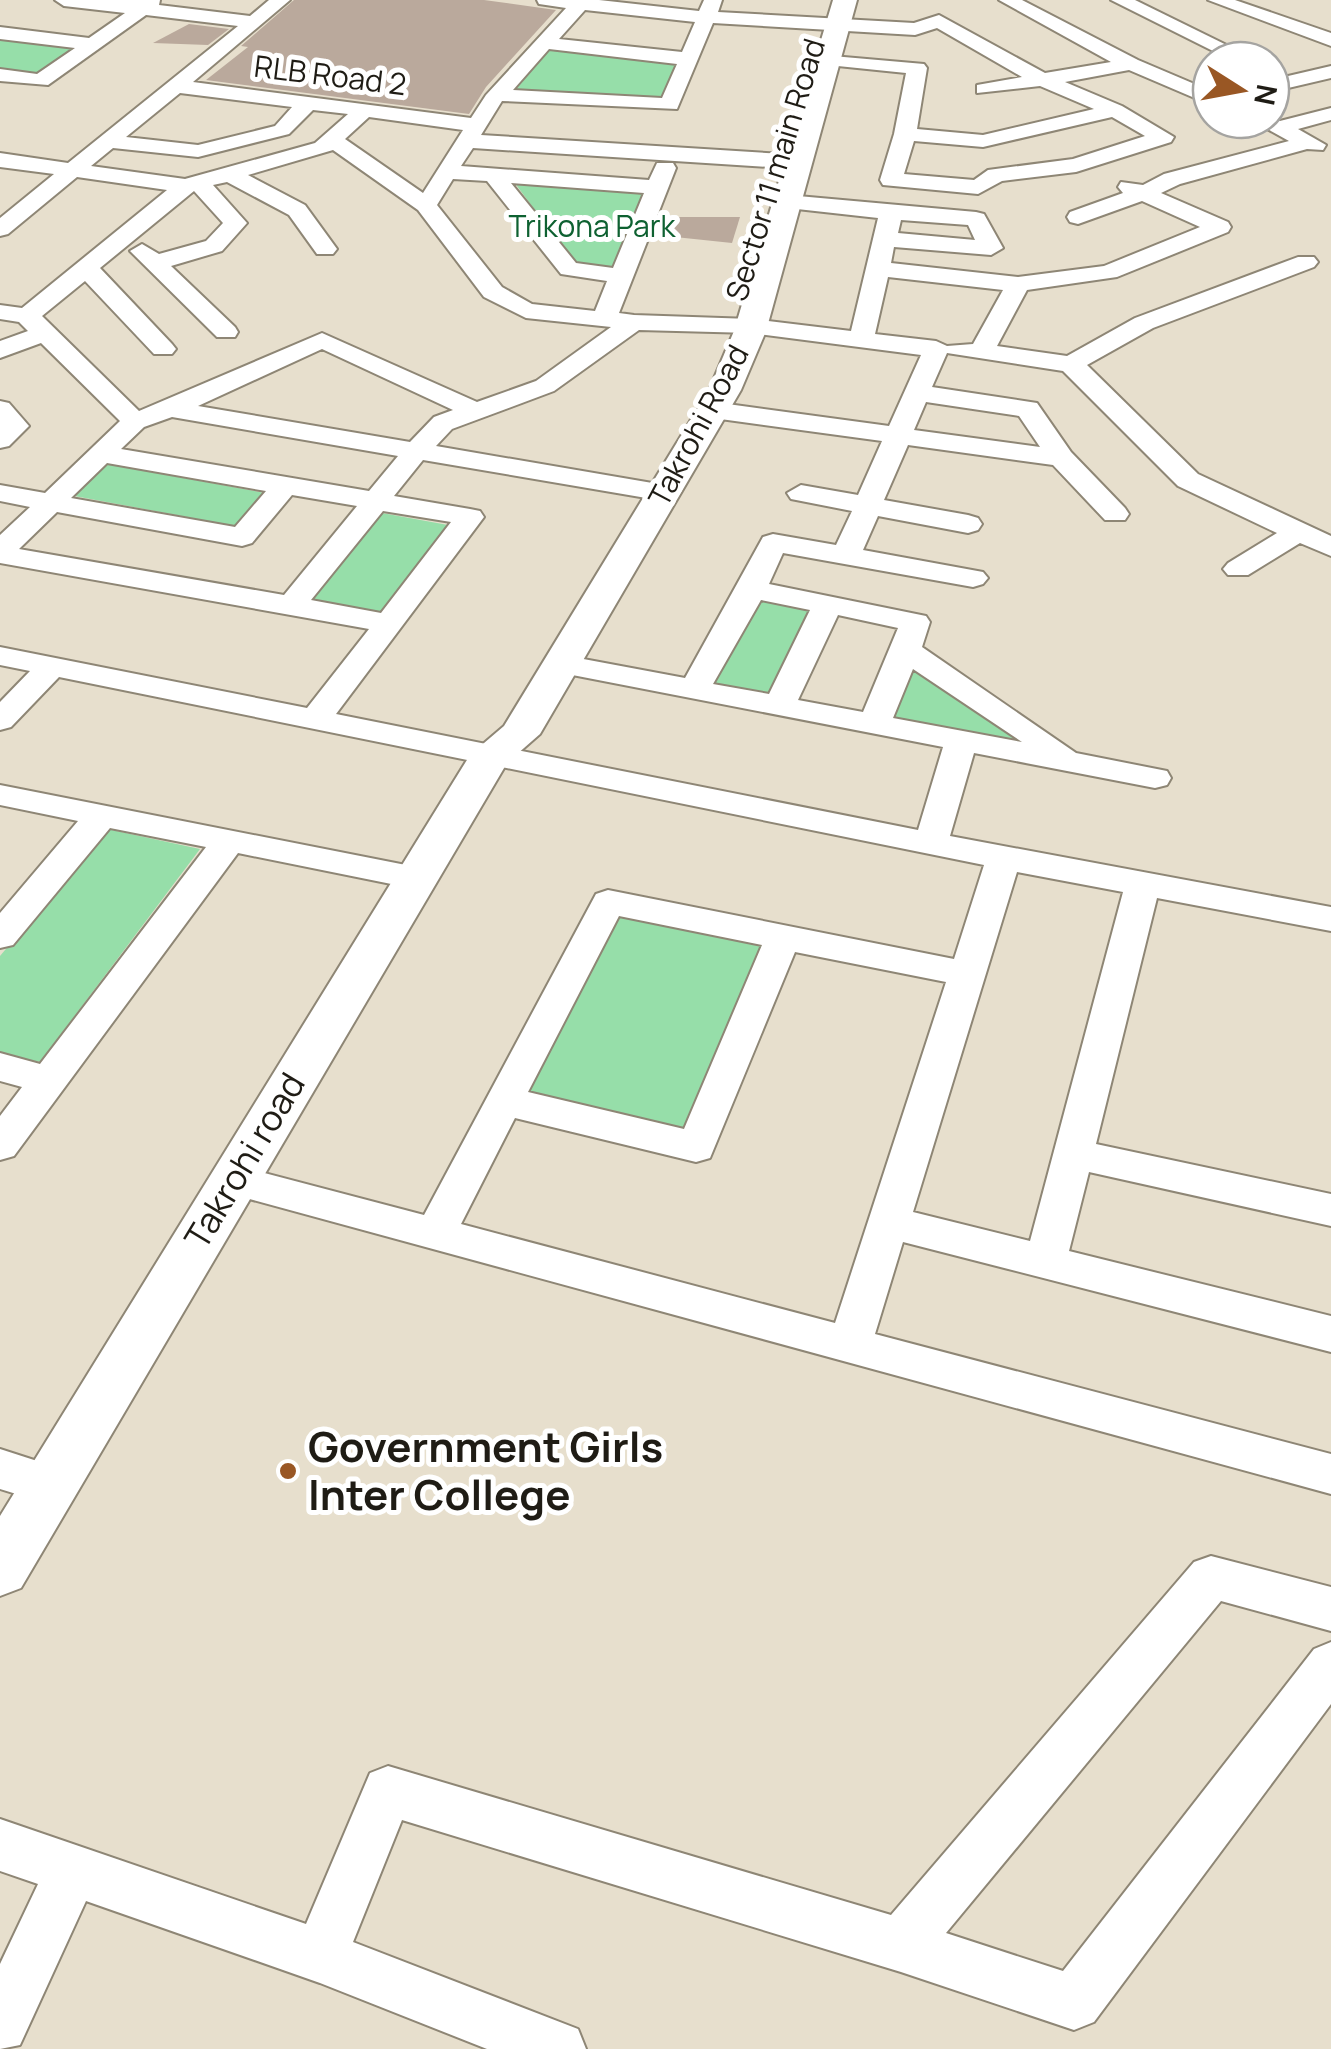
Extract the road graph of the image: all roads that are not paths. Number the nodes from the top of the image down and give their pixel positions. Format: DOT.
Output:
graph roads {
  1 [pos="64,0"];
  2 [pos="282,0"];
  3 [pos="546,0"];
  4 [pos="1008,0"];
  5 [pos="1120,0"];
  6 [pos="1218,0"];
  7 [pos="149,4"];
  8 [pos="580,4"];
  9 [pos="709,8"];
  10 [pos="1140,11"];
  11 [pos="833,12"];
  12 [pos="254,22"];
  13 [pos="1066,31"];
  14 [pos="0,33"];
  15 [pos="1203,40"];
  16 [pos="1331,40"];
  17 [pos="544,43"];
  18 [pos="94,44"];
  19 [pos="689,59"];
  20 [pos="828,59"];
  21 [pos="1131,64"];
  22 [pos="1331,72"];
  23 [pos="0,75"];
  24 [pos="1042,80"];
  25 [pos="1291,81"];
  26 [pos="176,86"];
  27 [pos="984,89"];
  28 [pos="1191,90"];
  29 [pos="497,95"];
  30 [pos="308,103"];
  31 [pos="365,110"];
  32 [pos="1115,110"];
  33 [pos="1331,114"];
  34 [pos="1291,120"];
  35 [pos="472,133"];
  36 [pos="905,134"];
  37 [pos="1291,134"];
  38 [pos="332,140"];
  39 [pos="984,141"];
  40 [pos="108,142"];
  41 [pos="1309,142"];
  42 [pos="1331,153"];
  43 [pos="671,154"];
  44 [pos="0,160"];
  45 [pos="789,161"];
  46 [pos="1076,165"];
  47 [pos="74,169"];
  48 [pos="447,172"];
  49 [pos="229,174"];
  50 [pos="996,175"];
  51 [pos="500,176"];
  52 [pos="192,184"];
  53 [pos="657,187"];
  54 [pos="1143,193"];
  55 [pos="787,202"];
  56 [pos="426,205"];
  57 [pos="891,212"];
  58 [pos="1078,216"];
  59 [pos="3,224"];
  60 [pos="125,235"];
  61 [pos="885,239"];
  62 [pos="325,249"];
  63 [pos="1306,262"];
  64 [pos="154,263"];
  65 [pos="86,268"];
  66 [pos="878,268"];
  67 [pos="622,276"];
  68 [pos="1018,284"];
  69 [pos="604,318"];
  70 [pos="23,320"];
  71 [pos="634,322"];
  72 [pos="739,327"];
  73 [pos="226,332"];
  74 [pos="861,339"];
  75 [pos="163,349"];
  76 [pos="936,349"];
  77 [pos="0,350"];
  78 [pos="981,352"];
  79 [pos="1070,364"];
  80 [pos="917,393"];
  81 [pos="170,409"];
  82 [pos="713,410"];
  83 [pos="476,411"];
  84 [pos="135,421"];
  85 [pos="897,435"];
  86 [pos="416,451"];
  87 [pos="100,454"];
  88 [pos="1061,458"];
  89 [pos="286,485"];
  90 [pos="654,492"];
  91 [pos="0,493"];
  92 [pos="376,501"];
  93 [pos="50,503"];
  94 [pos="868,505"];
  95 [pos="1115,514"];
  96 [pos="968,524"];
  97 [pos="1298,532"];
  98 [pos="772,543"];
  99 [pos="1331,547"];
  100 [pos="0,553"];
  101 [pos="846,556"];
  102 [pos="1238,569"];
  103 [pos="973,578"];
  104 [pos="752,589"];
  105 [pos="828,604"];
  106 [pos="290,607"];
  107 [pos="388,623"];
  108 [pos="906,650"];
  109 [pos="0,656"];
  110 [pos="562,664"];
  111 [pos="52,666"];
  112 [pos="694,690"];
  113 [pos="778,706"];
  114 [pos="314,719"];
  115 [pos="0,720"];
  116 [pos="874,724"];
  117 [pos="962,741"];
  118 [pos="491,755"];
  119 [pos="1074,762"];
  120 [pos="1155,778"];
  121 [pos="0,795"];
  122 [pos="102,815"];
  123 [pos="230,841"];
  124 [pos="931,843"];
  125 [pos="1004,858"];
  126 [pos="416,878"];
  127 [pos="1143,884"];
  128 [pos="1331,919"];
  129 [pos="0,936"];
  130 [pos="784,937"];
  131 [pos="967,974"];
  132 [pos="0,1067"];
  133 [pos="48,1080"];
  134 [pos="504,1100"];
  135 [pos="0,1145"];
  136 [pos="1074,1154"];
  137 [pos="234,1180"];
  138 [pos="1331,1210"];
  139 [pos="889,1222"];
  140 [pos="435,1234"];
  141 [pos="1046,1261"];
  142 [pos="1331,1334"];
  143 [pos="850,1345"];
  144 [pos="0,1469"];
  145 [pos="1331,1474"];
  146 [pos="50,1484"];
  147 [pos="0,1568"];
  148 [pos="1331,1609"];
  149 [pos="1331,1665"];
  150 [pos="0,1844"];
  151 [pos="73,1870"];
  152 [pos="901,1945"];
  153 [pos="320,1956"];
  154 [pos="0,2025"];
  155 [pos="558,2049"];
  1 -- 7 [label="street"];
  2 -- 12 [label="street"];
  3 -- 8 [label="street"];
  4 -- 13 [label="street"];
  5 -- 10 [label="street"];
  6 -- 16 [label="street"];
  7 -- 12 [label="street"];
  7 -- 18 [label="street"];
  8 -- 9 [label="street"];
  8 -- 17 [label="street"];
  9 -- 11 [label="street"];
  9 -- 19 [label="street"];
  10 -- 13 [label="street"];
  10 -- 15 [label="street"];
  11 -- 20 [label="street, Takrohi Road"];
  11 -- 24 [label="street"];
  11 -- 45 [label="street, Sector 11 main Road"];
  12 -- 26 [label="street"];
  13 -- 21 [label="street"];
  14 -- 18 [label="street"];
  17 -- 19 [label="street"];
  17 -- 29 [label="street"];
  18 -- 23 [label="street"];
  19 -- 29 [label="street"];
  20 -- 36 [label="street"];
  20 -- 45 [label="street, Takrohi Road"];
  21 -- 24 [label="street"];
  21 -- 28 [label="street"];
  22 -- 25 [label="street"];
  24 -- 27 [label="street"];
  24 -- 32 [label="street"];
  26 -- 30 [label="street, RLB Road 2"];
  26 -- 40 [label="street"];
  29 -- 35 [label="street"];
  30 -- 31 [label="street, RLB Road 2"];
  30 -- 40 [label="street"];
  31 -- 35 [label="street, RLB Road 2"];
  31 -- 38 [label="street"];
  32 -- 39 [label="street"];
  32 -- 46 [label="street"];
  33 -- 34 [label="street"];
  35 -- 43 [label="street, RLB Road 2"];
  35 -- 48 [label="street"];
  36 -- 39 [label="street"];
  36 -- 50 [label="street"];
  37 -- 41 [label="street"];
  38 -- 49 [label="street"];
  38 -- 56 [label="street"];
  39 -- 50 [label="street"];
  40 -- 47 [label="street"];
  41 -- 42 [label="street"];
  41 -- 54 [label="street"];
  43 -- 45 [label="street, RLB Road 2"];
  43 -- 53 [label="street"];
  44 -- 47 [label="street"];
  45 -- 55 [label="street, Takrohi Road"];
  45 -- 72 [label="street, Sector 11 main Road"];
  46 -- 50 [label="street"];
  46 -- 54 [label="street"];
  47 -- 52 [label="street"];
  47 -- 59 [label="street"];
  48 -- 51 [label="street"];
  48 -- 56 [label="street"];
  49 -- 52 [label="street"];
  49 -- 62 [label="street"];
  51 -- 53 [label="street"];
  51 -- 67 [label="street"];
  52 -- 60 [label="street"];
  52 -- 64 [label="street"];
  53 -- 67 [label="street"];
  54 -- 58 [label="street"];
  54 -- 68 [label="street"];
  55 -- 57 [label="street"];
  55 -- 72 [label="street, Takrohi Road"];
  56 -- 69 [label="street"];
  57 -- 61 [label="street"];
  57 -- 61 [label="street"];
  60 -- 64 [label="street"];
  60 -- 65 [label="street"];
  61 -- 66 [label="street"];
  63 -- 79 [label="street"];
  64 -- 73 [label="street"];
  65 -- 70 [label="street"];
  65 -- 75 [label="street"];
  66 -- 68 [label="street"];
  66 -- 74 [label="street"];
  67 -- 69 [label="street"];
  68 -- 78 [label="street"];
  69 -- 71 [label="street"];
  70 -- 77 [label="street"];
  70 -- 84 [label="street"];
  71 -- 72 [label="street"];
  71 -- 83 [label="street"];
  72 -- 74 [label="street"];
  72 -- 82 [label="street, Takrohi Road"];
  72 -- 90 [label="street, Sector 11 main Road"];
  74 -- 76 [label="street"];
  76 -- 78 [label="street"];
  76 -- 80 [label="street"];
  78 -- 79 [label="street"];
  79 -- 97 [label="street"];
  80 -- 85 [label="street"];
  80 -- 88 [label="street"];
  81 -- 83 [label="street"];
  81 -- 84 [label="street"];
  81 -- 86 [label="street"];
  82 -- 85 [label="street"];
  82 -- 90 [label="street, Takrohi Road"];
  83 -- 86 [label="street"];
  84 -- 87 [label="street"];
  85 -- 88 [label="street"];
  85 -- 94 [label="street"];
  86 -- 90 [label="street"];
  86 -- 92 [label="street"];
  87 -- 89 [label="street"];
  87 -- 93 [label="street"];
  88 -- 95 [label="street"];
  89 -- 92 [label="street"];
  89 -- 93 [label="street"];
  90 -- 110 [label="street, Takrohi Road"];
  90 -- 118 [label="street, Sector 11 main Road"];
  91 -- 93 [label="street"];
  92 -- 106 [label="street"];
  92 -- 107 [label="street"];
  93 -- 100 [label="street"];
  94 -- 96 [label="street"];
  94 -- 98 [label="street"];
  94 -- 101 [label="street"];
  97 -- 99 [label="street"];
  97 -- 102 [label="street"];
  98 -- 101 [label="street"];
  98 -- 104 [label="street"];
  100 -- 106 [label="street"];
  101 -- 103 [label="street"];
  104 -- 105 [label="street"];
  104 -- 112 [label="street"];
  105 -- 108 [label="street"];
  105 -- 113 [label="street"];
  106 -- 107 [label="street"];
  107 -- 114 [label="street"];
  108 -- 116 [label="street"];
  108 -- 119 [label="street"];
  109 -- 111 [label="street"];
  110 -- 112 [label="street"];
  110 -- 118 [label="street, Takrohi Road"];
  111 -- 114 [label="street"];
  111 -- 115 [label="street"];
  112 -- 113 [label="street"];
  113 -- 116 [label="street"];
  114 -- 118 [label="street"];
  116 -- 117 [label="street"];
  117 -- 119 [label="street"];
  117 -- 124 [label="street"];
  118 -- 124 [label="street"];
  118 -- 126 [label="street, Takrohi road"];
  119 -- 120 [label="street"];
  121 -- 122 [label="street"];
  122 -- 123 [label="street"];
  122 -- 129 [label="street"];
  123 -- 126 [label="street"];
  123 -- 133 [label="street"];
  124 -- 125 [label="street"];
  125 -- 127 [label="street"];
  125 -- 131 [label="street"];
  126 -- 137 [label="street, Takrohi road"];
  127 -- 128 [label="street"];
  127 -- 136 [label="street"];
  130 -- 131 [label="street"];
  130 -- 134 [label="street"];
  130 -- 134 [label="street"];
  131 -- 139 [label="street"];
  132 -- 133 [label="street"];
  133 -- 135 [label="street"];
  134 -- 140 [label="street"];
  136 -- 138 [label="street"];
  136 -- 141 [label="street"];
  137 -- 140 [label="street"];
  137 -- 146 [label="street, Takrohi road"];
  139 -- 141 [label="street"];
  139 -- 143 [label="street"];
  140 -- 143 [label="street"];
  141 -- 142 [label="street"];
  143 -- 145 [label="street"];
  144 -- 146 [label="street"];
  146 -- 147 [label="street, Takrohi road"];
  148 -- 152 [label="street"];
  149 -- 152 [label="street"];
  150 -- 151 [label="street"];
  151 -- 153 [label="street"];
  151 -- 154 [label="street"];
  152 -- 153 [label="street"];
  153 -- 155 [label="street"];
}
